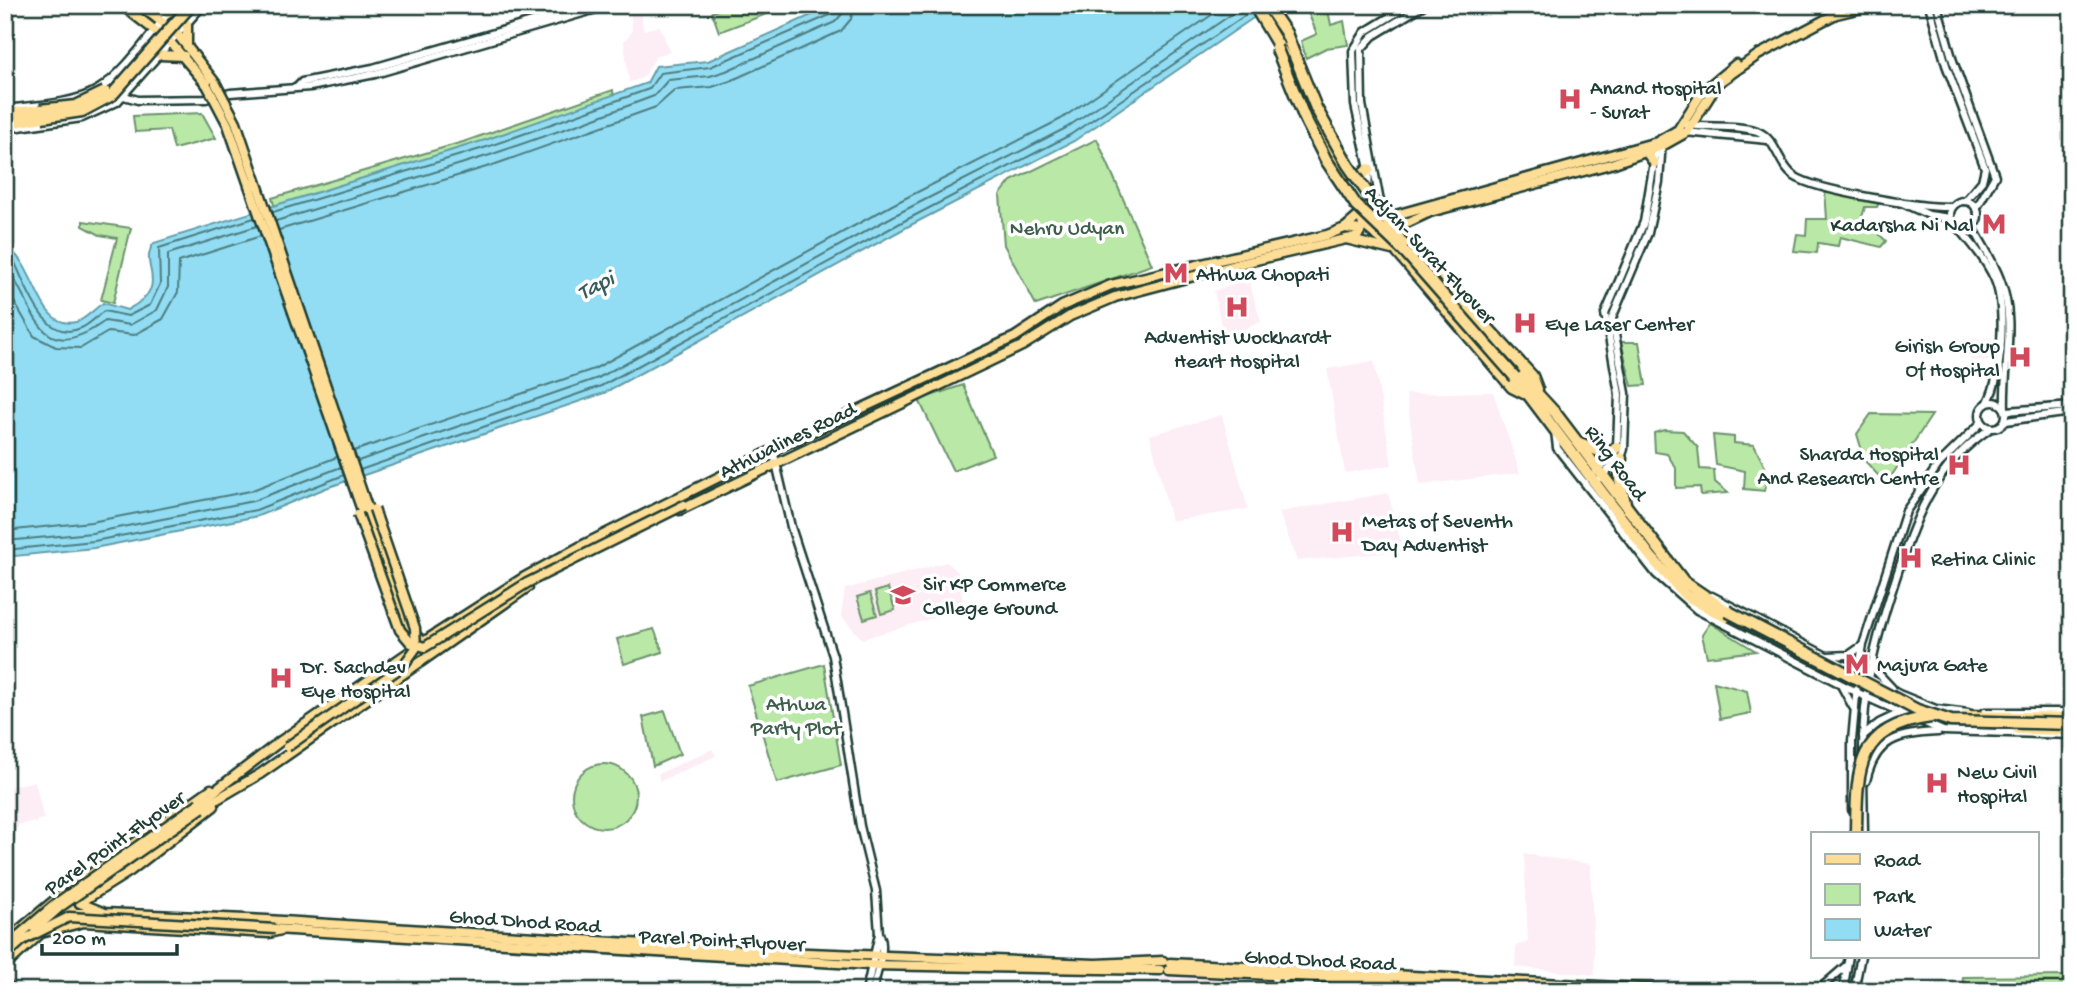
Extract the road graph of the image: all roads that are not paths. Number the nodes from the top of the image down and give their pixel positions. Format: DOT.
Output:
graph roads {
  1 [pos="122,5"];
  2 [pos="183,5"];
  3 [pos="191,5"];
  4 [pos="203,5"];
  5 [pos="592,5"];
  6 [pos="610,5"];
  7 [pos="1247,5"];
  8 [pos="1254,5"];
  9 [pos="1261,5"];
  10 [pos="1267,5"];
  11 [pos="1409,5"];
  12 [pos="1424,5"];
  13 [pos="1874,5"];
  14 [pos="1929,5"];
  15 [pos="1937,5"];
  16 [pos="1859,7"];
  17 [pos="143,8"];
  18 [pos="172,9"];
  19 [pos="143,20"];
  20 [pos="161,22"];
  21 [pos="187,24"];
  22 [pos="155,29"];
  23 [pos="177,35"];
  24 [pos="148,37"];
  25 [pos="1280,39"];
  26 [pos="171,43"];
  27 [pos="188,47"];
  28 [pos="160,55"];
  29 [pos="184,56"];
  30 [pos="108,82"];
  31 [pos="212,84"];
  32 [pos="298,86"];
  33 [pos="124,96"];
  34 [pos="41,113"];
  35 [pos="7,119"];
  36 [pos="1685,128"];
  37 [pos="1659,144"];
  38 [pos="1646,152"];
  39 [pos="1654,163"];
  40 [pos="1368,169"];
  41 [pos="1345,171"];
  42 [pos="1368,188"];
  43 [pos="1898,201"];
  44 [pos="1965,201"];
  45 [pos="1370,206"];
  46 [pos="1952,207"];
  47 [pos="1976,209"];
  48 [pos="1392,216"];
  49 [pos="1950,218"];
  50 [pos="1972,225"];
  51 [pos="1400,226"];
  52 [pos="1345,228"];
  53 [pos="1959,228"];
  54 [pos="1346,239"];
  55 [pos="1409,243"];
  56 [pos="1395,251"];
  57 [pos="1517,375"];
  58 [pos="1533,394"];
  59 [pos="1988,402"];
  60 [pos="2072,406"];
  61 [pos="2006,410"];
  62 [pos="2072,412"];
  63 [pos="2006,421"];
  64 [pos="1982,422"];
  65 [pos="1991,428"];
  66 [pos="1555,431"];
  67 [pos="1576,440"];
  68 [pos="782,446"];
  69 [pos="1617,447"];
  70 [pos="773,450"];
  71 [pos="1621,458"];
  72 [pos="782,461"];
  73 [pos="1596,477"];
  74 [pos="360,496"];
  75 [pos="703,499"];
  76 [pos="1625,505"];
  77 [pos="1680,578"];
  78 [pos="471,611"];
  79 [pos="1726,614"];
  80 [pos="477,620"];
  81 [pos="428,639"];
  82 [pos="1863,645"];
  83 [pos="1873,648"];
  84 [pos="1816,651"];
  85 [pos="1826,656"];
  86 [pos="392,664"];
  87 [pos="1808,667"];
  88 [pos="1858,673"];
  89 [pos="1868,678"];
  90 [pos="1836,681"];
  91 [pos="1856,692"];
  92 [pos="1899,694"];
  93 [pos="1866,697"];
  94 [pos="1854,712"];
  95 [pos="2072,712"];
  96 [pos="1899,713"];
  97 [pos="2072,718"];
  98 [pos="2072,724"];
  99 [pos="1943,732"];
  100 [pos="2072,732"];
  101 [pos="1863,737"];
  102 [pos="247,769"];
  103 [pos="258,775"];
  104 [pos="231,780"];
  105 [pos="244,783"];
  106 [pos="1864,801"];
  107 [pos="201,806"];
  108 [pos="1854,832"];
  109 [pos="1854,832"];
  110 [pos="1864,832"];
  111 [pos="71,888"];
  112 [pos="62,894"];
  113 [pos="81,903"];
  114 [pos="71,909"];
  115 [pos="102,912"];
  116 [pos="23,925"];
  117 [pos="278,930"];
  118 [pos="41,933"];
  119 [pos="23,940"];
  120 [pos="5,945"];
  121 [pos="5,956"];
  122 [pos="877,956"];
  123 [pos="1848,958"];
  124 [pos="1861,958"];
  125 [pos="874,965"];
  126 [pos="5,966"];
  127 [pos="1166,966"];
  128 [pos="1846,966"];
  129 [pos="1280,971"];
  130 [pos="5,982"];
  131 [pos="12,991"];
  132 [pos="866,991"];
  133 [pos="873,991"];
  134 [pos="1275,991"];
  135 [pos="1283,991"];
  136 [pos="1596,991"];
  137 [pos="1694,991"];
  138 [pos="1817,991"];
  139 [pos="1843,991"];
  140 [pos="1854,991"];
  1 -- 19 [label="main road"];
  2 -- 34 [label="highway, bridge"];
  3 -- 34 [label="highway, bridge"];
  4 -- 21 [label="street"];
  5 -- 32 [label="street"];
  6 -- 32 [label="street"];
  7 -- 57 [label="highway, Adjan- Surat Flyover, bridge"];
  8 -- 25 [label="highway"];
  9 -- 25 [label="highway"];
  10 -- 57 [label="highway, Adjan- Surat Flyover, bridge"];
  11 -- 40 [label="street"];
  12 -- 45 [label="street"];
  13 -- 16 [label="main road"];
  14 -- 44 [label="street"];
  15 -- 47 [label="street"];
  16 -- 36 [label="main road"];
  17 -- 18 [label="main road"];
  17 -- 20 [label="main road"];
  18 -- 20 [label="street"];
  19 -- 22 [label="main road"];
  19 -- 24 [label="main road"];
  20 -- 22 [label="street"];
  20 -- 23 [label="main road"];
  21 -- 23 [label="street"];
  21 -- 27 [label="main road"];
  22 -- 24 [label="street"];
  22 -- 26 [label="main road"];
  23 -- 26 [label="street"];
  23 -- 27 [label="main road"];
  24 -- 30 [label="street"];
  25 -- 41 [label="highway"];
  25 -- 45 [label="highway"];
  26 -- 28 [label="street"];
  26 -- 29 [label="main road"];
  27 -- 31 [label="main road"];
  28 -- 29 [label="main road"];
  28 -- 33 [label="street"];
  29 -- 31 [label="main road"];
  30 -- 33 [label="street"];
  30 -- 35 [label="street"];
  31 -- 74 [label="main road, bridge"];
  32 -- 33 [label="street"];
  33 -- 35 [label="street"];
  34 -- 35 [label="highway"];
  36 -- 37 [label="main road"];
  36 -- 43 [label="street"];
  37 -- 38 [label="main road"];
  37 -- 39 [label="street"];
  37 -- 48 [label="main road"];
  37 -- 71 [label="street"];
  38 -- 39 [label="main road"];
  38 -- 51 [label="main road"];
  39 -- 69 [label="street"];
  40 -- 41 [label="highway"];
  40 -- 42 [label="street"];
  41 -- 42 [label="highway"];
  42 -- 45 [label="highway"];
  43 -- 46 [label="street"];
  43 -- 49 [label="street"];
  44 -- 46 [label="street"];
  44 -- 47 [label="street"];
  45 -- 48 [label="main road"];
  45 -- 52 [label="main road, Athwalines Road"];
  45 -- 56 [label="main road"];
  46 -- 49 [label="street"];
  47 -- 50 [label="street"];
  48 -- 51 [label="main road"];
  49 -- 53 [label="street"];
  50 -- 53 [label="street"];
  50 -- 61 [label="street"];
  51 -- 55 [label="main road"];
  52 -- 54 [label="main road"];
  52 -- 68 [label="main road, Athwalines Road"];
  53 -- 59 [label="street"];
  54 -- 56 [label="main road, Athwalines Road"];
  54 -- 72 [label="main road, Athwalines Road"];
  55 -- 56 [label="main road"];
  55 -- 58 [label="highway"];
  56 -- 58 [label="highway"];
  57 -- 58 [label="highway, Ring Road"];
  58 -- 66 [label="highway, Ring Road"];
  58 -- 67 [label="highway, Ring Road"];
  59 -- 61 [label="street"];
  59 -- 64 [label="street"];
  60 -- 61 [label="street"];
  61 -- 63 [label="street"];
  62 -- 63 [label="street"];
  63 -- 65 [label="street"];
  64 -- 65 [label="street"];
  64 -- 82 [label="street"];
  65 -- 83 [label="street"];
  66 -- 73 [label="highway, Ring Road"];
  66 -- 87 [label="street"];
  67 -- 69 [label="highway"];
  67 -- 73 [label="highway, Ring Road"];
  68 -- 70 [label="main road, Athwalines Road"];
  68 -- 72 [label="main road"];
  69 -- 73 [label="street"];
  70 -- 72 [label="street"];
  70 -- 78 [label="main road, Athwalines Road"];
  71 -- 73 [label="street"];
  71 -- 76 [label="highway"];
  72 -- 75 [label="main road, Athwalines Road"];
  72 -- 122 [label="street"];
  73 -- 76 [label="highway, Ring Road"];
  73 -- 79 [label="highway, Ring Road"];
  74 -- 75 [label="main road, bridge"];
  74 -- 81 [label="main road"];
  74 -- 86 [label="main road"];
  74 -- 103 [label="main road, bridge"];
  75 -- 80 [label="main road, Athwalines Road"];
  76 -- 77 [label="highway, Ring Road"];
  77 -- 79 [label="highway, Ring Road"];
  77 -- 84 [label="street"];
  78 -- 80 [label="main road"];
  78 -- 81 [label="main road, Athwalines Road"];
  79 -- 98 [label="highway, bridge"];
  79 -- 100 [label="highway, bridge"];
  80 -- 103 [label="main road, Athwalines Road"];
  81 -- 86 [label="main road, Athwalines Road"];
  82 -- 85 [label="street"];
  82 -- 88 [label="street"];
  83 -- 89 [label="street"];
  83 -- 92 [label="street"];
  84 -- 85 [label="street"];
  84 -- 87 [label="street"];
  85 -- 88 [label="street"];
  86 -- 102 [label="main road, Athwalines Road"];
  87 -- 90 [label="street"];
  88 -- 89 [label="street"];
  88 -- 91 [label="street"];
  89 -- 92 [label="street"];
  89 -- 93 [label="street"];
  90 -- 91 [label="street"];
  90 -- 94 [label="street"];
  91 -- 93 [label="street"];
  91 -- 94 [label="street"];
  92 -- 95 [label="street"];
  93 -- 96 [label="street"];
  93 -- 101 [label="street"];
  94 -- 108 [label="street"];
  96 -- 99 [label="street"];
  96 -- 101 [label="street"];
  97 -- 109 [label="highway, bridge"];
  99 -- 100 [label="street"];
  99 -- 106 [label="street"];
  101 -- 106 [label="street"];
  102 -- 104 [label="main road, Parel Point Flyover"];
  103 -- 105 [label="main road, Athwalines Road"];
  104 -- 107 [label="main road, Parel Point Flyover"];
  104 -- 111 [label="main road"];
  105 -- 107 [label="main road, Parel Point Flyover"];
  105 -- 113 [label="main road"];
  106 -- 110 [label="street"];
  107 -- 119 [label="main road, Parel Point Flyover, bridge"];
  107 -- 120 [label="main road, Parel Point Flyover, bridge"];
  111 -- 112 [label="main road"];
  111 -- 113 [label="main road"];
  112 -- 114 [label="main road"];
  112 -- 116 [label="main road"];
  113 -- 114 [label="main road"];
  113 -- 115 [label="main road, Ghod Dhod Road"];
  114 -- 115 [label="main road"];
  114 -- 118 [label="main road"];
  115 -- 122 [label="main road, Ghod Dhod Road"];
  116 -- 118 [label="main road"];
  116 -- 120 [label="main road"];
  117 -- 118 [label="main road"];
  117 -- 119 [label="main road, bridge"];
  117 -- 125 [label="main road, Parel Point Flyover"];
  118 -- 126 [label="main road"];
  119 -- 121 [label="main road, Parel Point Flyover, bridge"];
  122 -- 125 [label="street"];
  122 -- 127 [label="main road, Ghod Dhod Road"];
  123 -- 128 [label="street"];
  124 -- 140 [label="street"];
  125 -- 127 [label="main road, Parel Point Flyover"];
  125 -- 132 [label="street"];
  125 -- 133 [label="street"];
  127 -- 129 [label="main road"];
  128 -- 138 [label="street"];
  128 -- 139 [label="street"];
  129 -- 134 [label="street"];
  129 -- 135 [label="street"];
  129 -- 136 [label="main road, Ghod Dhod Road"];
  129 -- 137 [label="main road"];
  130 -- 131 [label="main road"];
}
